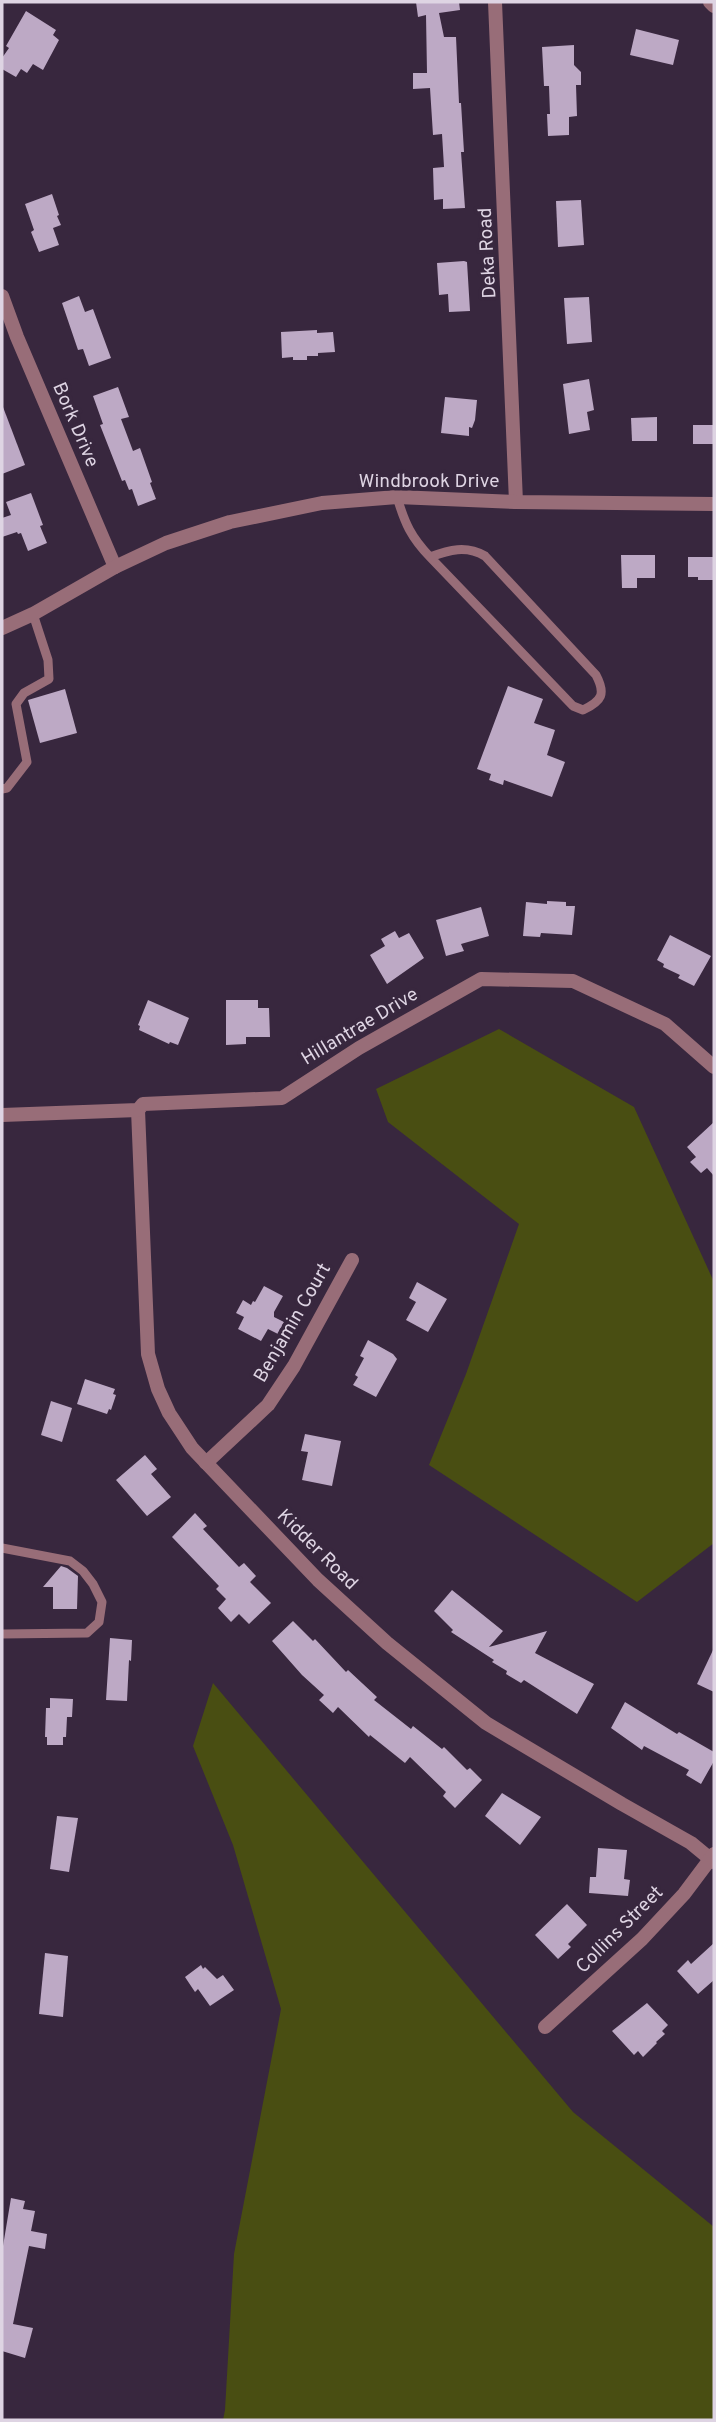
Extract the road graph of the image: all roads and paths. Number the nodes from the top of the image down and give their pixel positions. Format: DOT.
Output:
graph roads {
  1 [pos="495,2"];
  2 [pos="710,2"];
  3 [pos="714,6"];
  4 [pos="2,296"];
  5 [pos="397,498"];
  6 [pos="516,502"];
  7 [pos="714,504"];
  8 [pos="430,557"];
  9 [pos="115,567"];
  10 [pos="33,614"];
  11 [pos="2,628"];
  12 [pos="2,789"];
  13 [pos="714,1067"];
  14 [pos="138,1110"];
  15 [pos="2,1115"];
  16 [pos="352,1260"];
  17 [pos="206,1463"];
  18 [pos="2,1548"];
  19 [pos="2,1634"];
  20 [pos="713,1858"];
  21 [pos="545,2027"];
  1 -- 6 [label="street, Deka Road"];
  2 -- 3 [label="street"];
  4 -- 9 [label="street, Bork Drive"];
  5 -- 6 [label="street, Windbrook Drive"];
  5 -- 8 [label="lane"];
  5 -- 9 [label="street, Windbrook Drive"];
  6 -- 7 [label="street, Windbrook Drive"];
  8 -- 8 [label="lane"];
  9 -- 10 [label="street, Windbrook Drive"];
  10 -- 11 [label="street, Windbrook Drive"];
  10 -- 12 [label="lane"];
  13 -- 14 [label="street, Hillantrae Drive"];
  14 -- 15 [label="street, Hillantrae Drive"];
  14 -- 17 [label="street, Kidder Road"];
  16 -- 17 [label="street, Benjamin Court"];
  17 -- 20 [label="street, Kidder Road"];
  18 -- 19 [label="lane"];
  20 -- 21 [label="street, Collins Street"];
}
